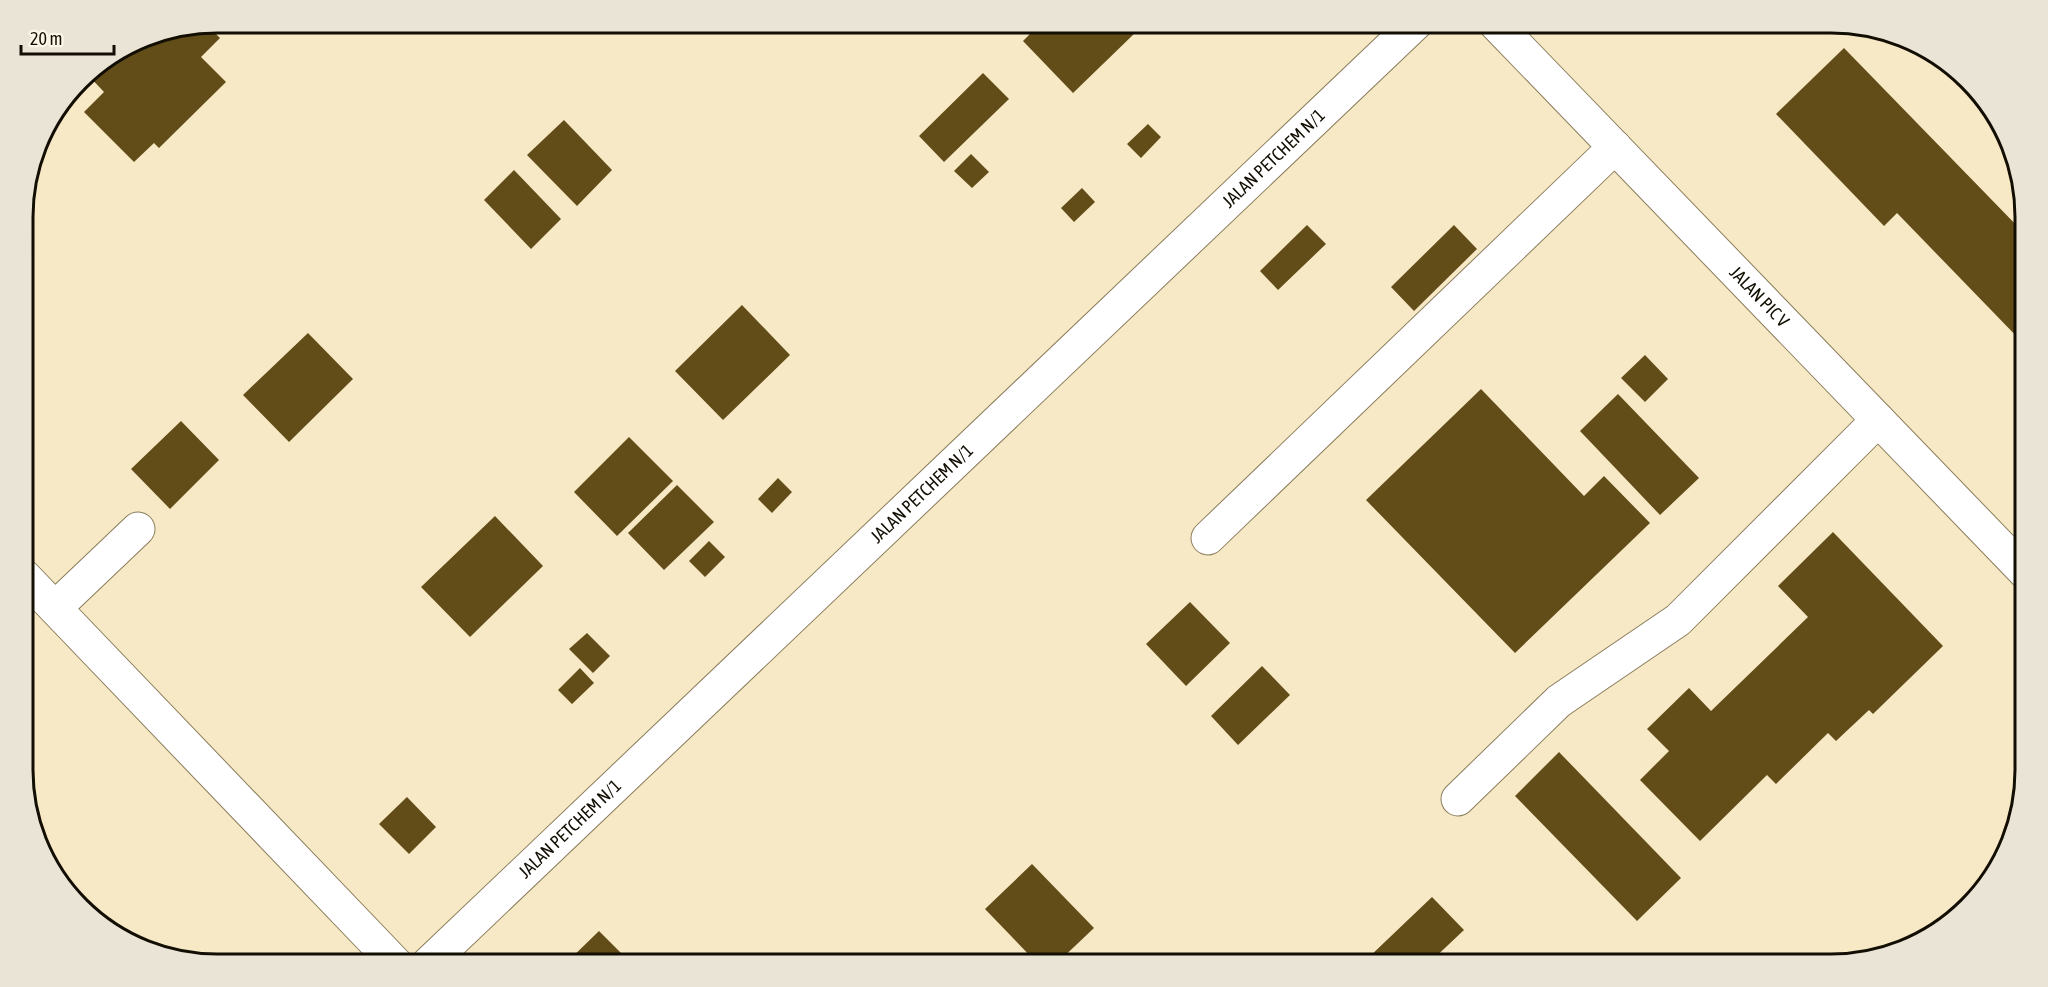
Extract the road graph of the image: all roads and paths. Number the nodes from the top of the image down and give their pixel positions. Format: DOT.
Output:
graph roads {
  1 [pos="1405,33"];
  2 [pos="1505,33"];
  3 [pos="1615,147"];
  4 [pos="1878,420"];
  5 [pos="138,529"];
  6 [pos="1208,538"];
  7 [pos="2015,562"];
  8 [pos="33,586"];
  9 [pos="55,609"];
  10 [pos="1458,799"];
  11 [pos="386,954"];
  12 [pos="438,954"];
  1 -- 12 [label="street, JALAN PETCHEM N/1"];
  2 -- 3 [label="street, JALAN PIC V"];
  3 -- 4 [label="street, JALAN PIC V"];
  3 -- 6 [label="street"];
  4 -- 7 [label="street, JALAN PIC V"];
  4 -- 10 [label="street"];
  5 -- 9 [label="street"];
  8 -- 9 [label="street"];
  9 -- 11 [label="street"];
}
